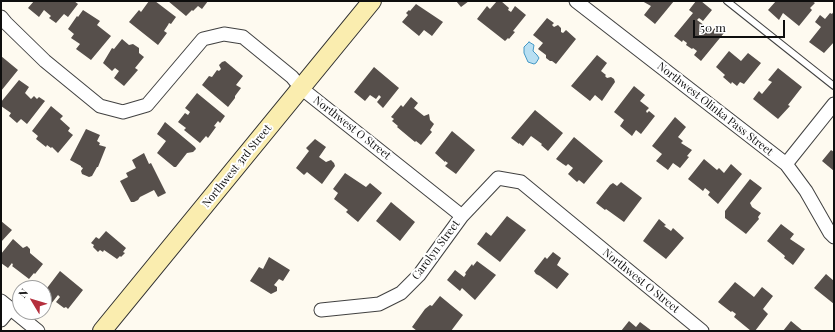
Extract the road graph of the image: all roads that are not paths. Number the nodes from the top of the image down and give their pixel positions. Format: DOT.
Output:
graph roads {
  1 [pos="372,1"];
  2 [pos="576,1"];
  3 [pos="727,1"];
  4 [pos="1,17"];
  5 [pos="834,86"];
  6 [pos="301,88"];
  7 [pos="834,104"];
  8 [pos="786,164"];
  9 [pos="462,216"];
  10 [pos="834,236"];
  11 [pos="6,305"];
  12 [pos="321,310"];
  13 [pos="1,320"];
  14 [pos="38,331"];
  15 [pos="102,331"];
  16 [pos="702,331"];
  1 -- 6 [label="street, Northwest 3rd Street"];
  2 -- 8 [label="street, Northwest Olinka Pass Street"];
  3 -- 5 [label="lane"];
  4 -- 6 [label="street, Northwest O Street"];
  6 -- 9 [label="street, Northwest O Street"];
  6 -- 15 [label="street, Northwest 3rd Street"];
  7 -- 8 [label="street"];
  8 -- 10 [label="street, Northwest Olinka Pass Street"];
  9 -- 12 [label="street, Carolyn Street"];
  9 -- 16 [label="street, Northwest O Street"];
  11 -- 13 [label="street"];
  11 -- 14 [label="street"];
}
